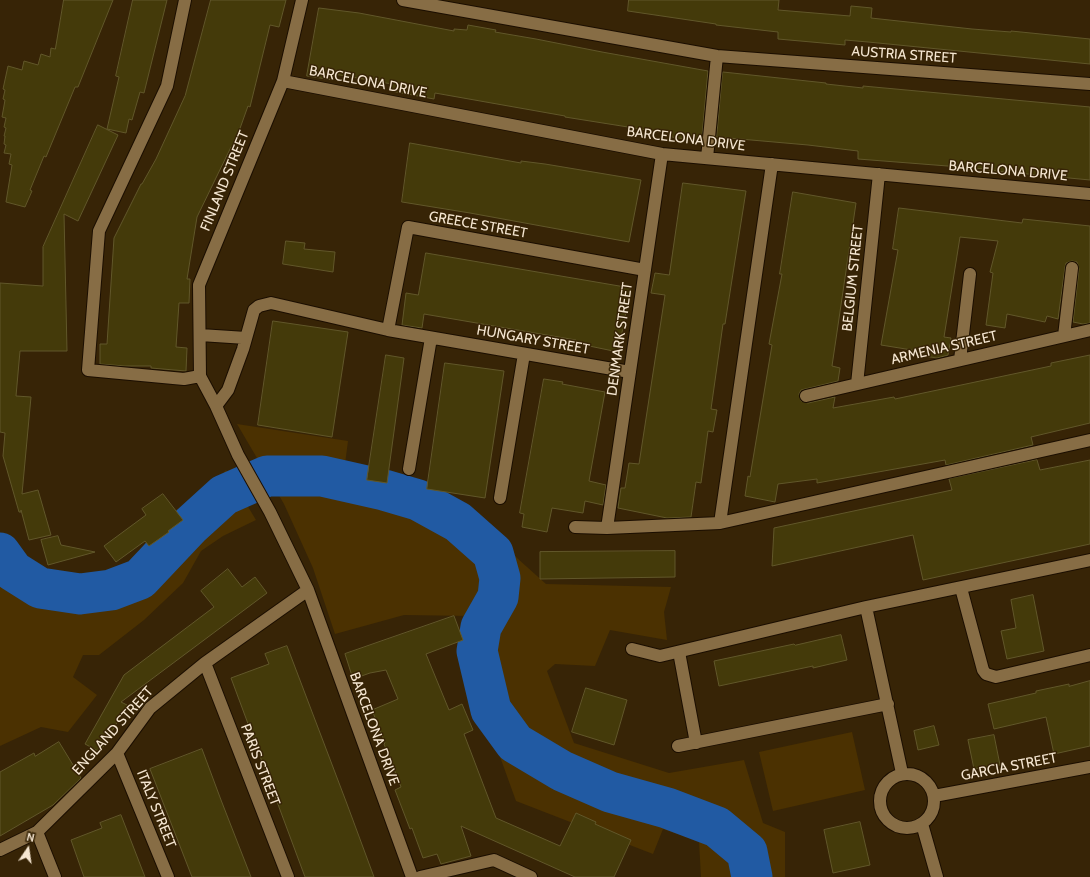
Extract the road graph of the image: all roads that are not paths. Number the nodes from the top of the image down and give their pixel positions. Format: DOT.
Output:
graph roads {
  1 [pos="186,0"];
  2 [pos="302,0"];
  3 [pos="403,0"];
  4 [pos="717,56"];
  5 [pos="283,81"];
  6 [pos="1090,84"];
  7 [pos="662,154"];
  8 [pos="707,158"];
  9 [pos="772,164"];
  10 [pos="879,174"];
  11 [pos="1090,194"];
  12 [pos="1072,268"];
  13 [pos="645,270"];
  14 [pos="970,274"];
  15 [pos="388,330"];
  16 [pos="1090,330"];
  17 [pos="200,335"];
  18 [pos="1064,336"];
  19 [pos="246,338"];
  20 [pos="431,338"];
  21 [pos="524,354"];
  22 [pos="960,360"];
  23 [pos="630,372"];
  24 [pos="200,376"];
  25 [pos="857,384"];
  26 [pos="806,396"];
  27 [pos="216,406"];
  28 [pos="1090,440"];
  29 [pos="409,469"];
  30 [pos="500,498"];
  31 [pos="720,523"];
  32 [pos="574,527"];
  33 [pos="607,528"];
  34 [pos="1090,560"];
  35 [pos="961,588"];
  36 [pos="308,590"];
  37 [pos="866,607"];
  38 [pos="632,649"];
  39 [pos="679,652"];
  40 [pos="1090,655"];
  41 [pos="205,663"];
  42 [pos="888,704"];
  43 [pos="696,742"];
  44 [pos="678,746"];
  45 [pos="117,753"];
  46 [pos="1090,767"];
  47 [pos="902,774"];
  48 [pos="934,796"];
  49 [pos="922,824"];
  50 [pos="36,832"];
  51 [pos="0,850"];
  52 [pos="55,877"];
  53 [pos="168,877"];
  54 [pos="288,877"];
  55 [pos="412,877"];
  56 [pos="420,877"];
  57 [pos="531,877"];
  58 [pos="937,877"];
  1 -- 24 [label="street"];
  2 -- 5 [label="street, FINLAND STREET"];
  3 -- 4 [label="street, AUSTRIA STREET"];
  4 -- 6 [label="street, AUSTRIA STREET"];
  4 -- 8 [label="street"];
  5 -- 7 [label="street, BARCELONA DRIVE"];
  5 -- 17 [label="street, FINLAND STREET"];
  7 -- 8 [label="street, BARCELONA DRIVE"];
  7 -- 13 [label="street, DENMARK STREET"];
  8 -- 9 [label="street, BARCELONA DRIVE"];
  9 -- 10 [label="street, BARCELONA DRIVE"];
  9 -- 31 [label="street"];
  10 -- 11 [label="street, BARCELONA DRIVE"];
  10 -- 25 [label="street, BELGIUM STREET"];
  12 -- 18 [label="street"];
  13 -- 15 [label="street, GREECE STREET"];
  13 -- 23 [label="street, DENMARK STREET"];
  14 -- 22 [label="street"];
  15 -- 19 [label="street, HUNGARY STREET"];
  15 -- 20 [label="street, HUNGARY STREET"];
  16 -- 18 [label="street, ARMENIA STREET"];
  17 -- 19 [label="street"];
  17 -- 24 [label="street, FINLAND STREET"];
  18 -- 22 [label="street, ARMENIA STREET"];
  19 -- 27 [label="street"];
  20 -- 21 [label="street, HUNGARY STREET"];
  20 -- 29 [label="street"];
  21 -- 23 [label="street, HUNGARY STREET"];
  21 -- 30 [label="street"];
  22 -- 25 [label="street, ARMENIA STREET"];
  23 -- 33 [label="street, DENMARK STREET"];
  24 -- 27 [label="street, BARCELONA DRIVE"];
  25 -- 26 [label="street, ARMENIA STREET"];
  27 -- 36 [label="street, BARCELONA DRIVE"];
  28 -- 31 [label="street"];
  31 -- 33 [label="street"];
  32 -- 33 [label="street"];
  34 -- 35 [label="street"];
  35 -- 37 [label="street"];
  35 -- 40 [label="street"];
  36 -- 41 [label="street, ENGLAND STREET"];
  36 -- 55 [label="street, BARCELONA DRIVE"];
  37 -- 39 [label="street"];
  37 -- 42 [label="street"];
  38 -- 39 [label="street"];
  39 -- 43 [label="street"];
  41 -- 45 [label="street, ENGLAND STREET"];
  41 -- 54 [label="street, PARIS STREET"];
  42 -- 43 [label="street"];
  42 -- 47 [label="street"];
  43 -- 44 [label="street"];
  45 -- 50 [label="street, ENGLAND STREET"];
  45 -- 53 [label="street, ITALY STREET"];
  46 -- 48 [label="street, GARCIA STREET"];
  47 -- 48 [label="street"];
  47 -- 49 [label="street"];
  48 -- 49 [label="street"];
  49 -- 58 [label="street"];
  50 -- 51 [label="street, ENGLAND STREET"];
  50 -- 52 [label="street"];
  56 -- 57 [label="street"];
}
